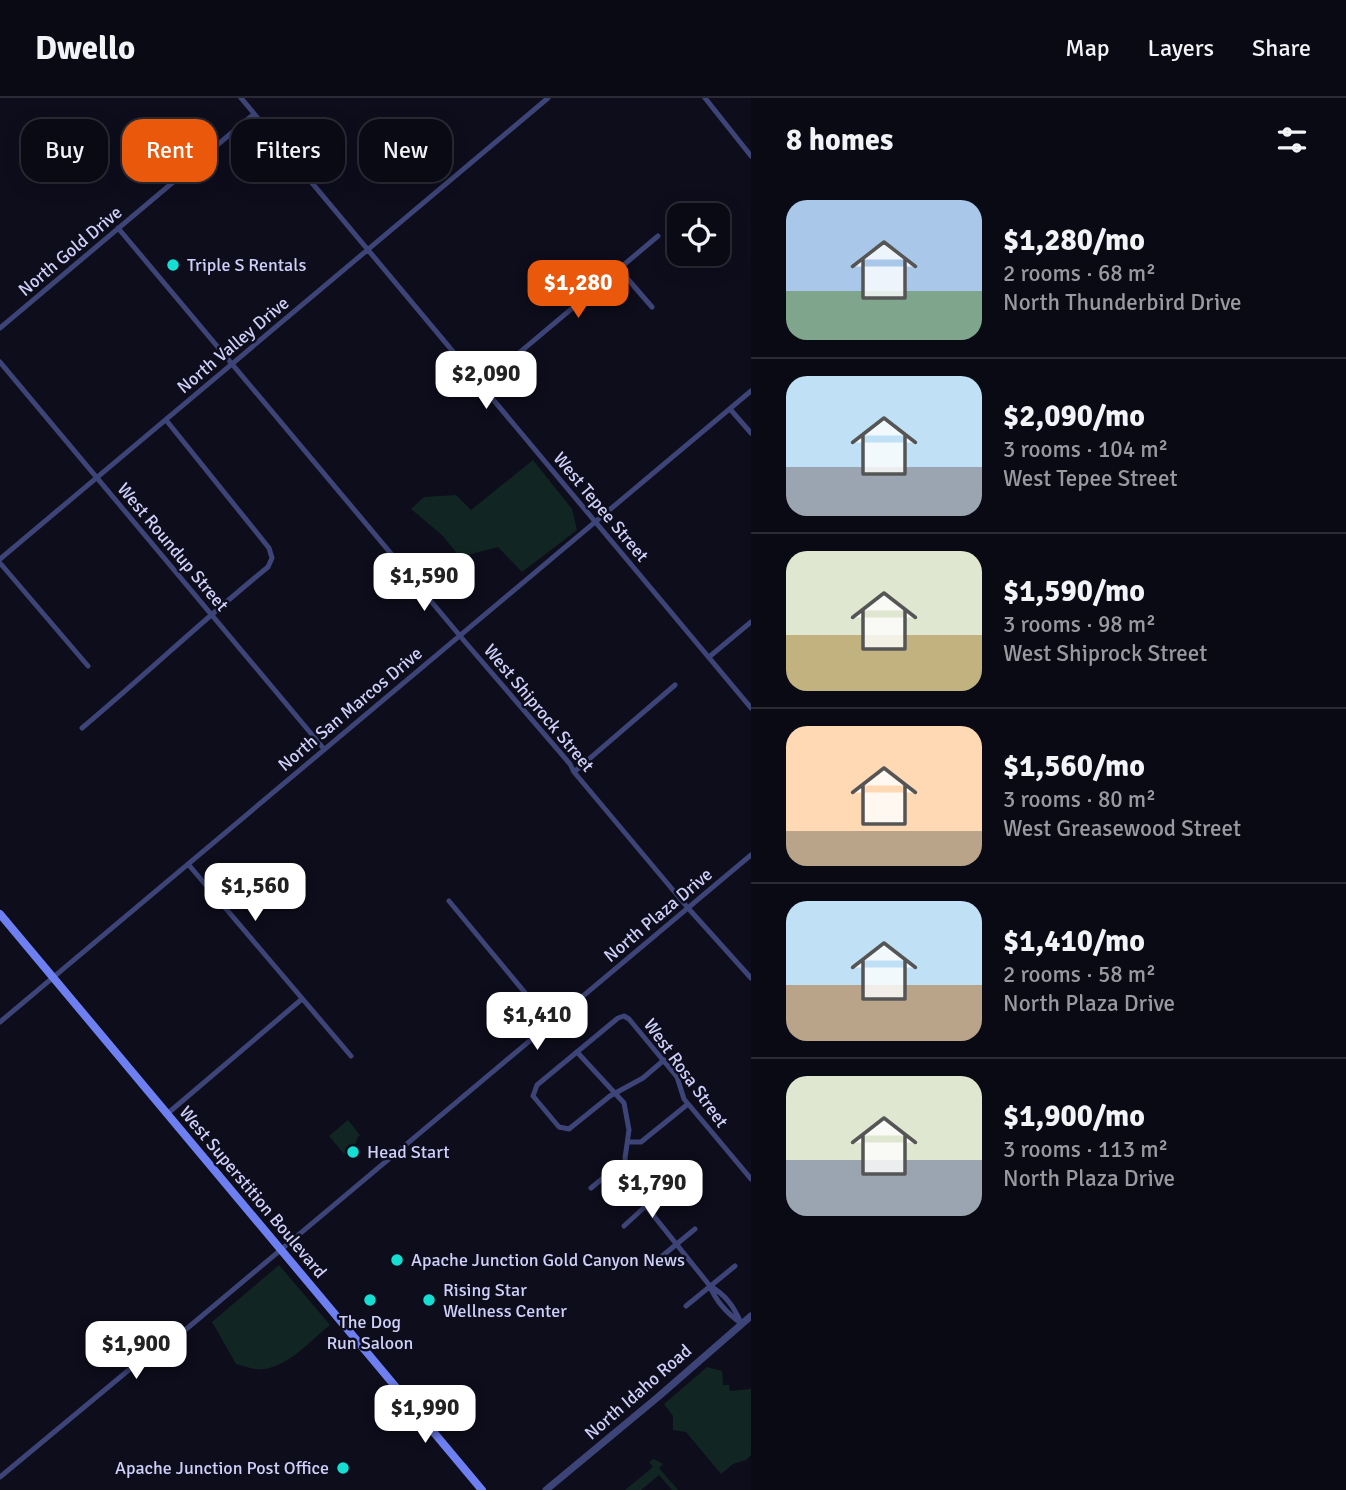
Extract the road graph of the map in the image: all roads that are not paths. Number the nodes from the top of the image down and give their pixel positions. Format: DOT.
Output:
graph roads {
  1 [pos="241,98"];
  2 [pos="548,98"];
  3 [pos="705,98"];
  4 [pos="254,114"];
  5 [pos="751,156"];
  6 [pos="118,228"];
  7 [pos="658,236"];
  8 [pos="368,250"];
  9 [pos="619,269"];
  10 [pos="652,307"];
  11 [pos="0,328"];
  12 [pos="0,362"];
  13 [pos="233,364"];
  14 [pos="481,385"];
  15 [pos="751,391"];
  16 [pos="730,409"];
  17 [pos="166,420"];
  18 [pos="751,433"];
  19 [pos="97,478"];
  20 [pos="595,522"];
  21 [pos="0,561"];
  22 [pos="211,614"];
  23 [pos="751,622"];
  24 [pos="460,635"];
  25 [pos="709,657"];
  26 [pos="88,666"];
  27 [pos="675,685"];
  28 [pos="751,708"];
  29 [pos="82,728"];
  30 [pos="324,749"];
  31 [pos="574,772"];
  32 [pos="751,855"];
  33 [pos="188,864"];
  34 [pos="449,901"];
  35 [pos="688,908"];
  36 [pos="0,914"];
  37 [pos="53,978"];
  38 [pos="751,978"];
  39 [pos="302,999"];
  40 [pos="0,1022"];
  41 [pos="550,1023"];
  42 [pos="577,1052"];
  43 [pos="351,1056"];
  44 [pos="664,1060"];
  45 [pos="616,1093"];
  46 [pos="688,1104"];
  47 [pos="167,1114"];
  48 [pos="628,1142"];
  49 [pos="626,1170"];
  50 [pos="751,1179"];
  51 [pos="591,1188"];
  52 [pos="662,1191"];
  53 [pos="645,1208"];
  54 [pos="624,1226"];
  55 [pos="695,1229"];
  56 [pos="676,1244"];
  57 [pos="280,1250"];
  58 [pos="650,1266"];
  59 [pos="735,1266"];
  60 [pos="710,1286"];
  61 [pos="686,1306"];
  62 [pos="751,1316"];
  63 [pos="742,1324"];
  64 [pos="0,1477"];
  65 [pos="482,1490"];
  66 [pos="546,1490"];
  1 -- 4 [label="street, West Tepee Street"];
  2 -- 8 [label="street, North Valley Drive"];
  3 -- 5 [label="street"];
  4 -- 6 [label="street, North Gold Drive"];
  4 -- 8 [label="street, West Tepee Street"];
  6 -- 11 [label="street, North Gold Drive"];
  6 -- 13 [label="street, West Shiprock Street"];
  7 -- 9 [label="street"];
  8 -- 13 [label="street, North Valley Drive"];
  8 -- 14 [label="street, West Tepee Street"];
  9 -- 10 [label="street"];
  9 -- 14 [label="street"];
  12 -- 19 [label="street, West Roundup Street"];
  13 -- 17 [label="street, North Valley Drive"];
  13 -- 24 [label="street, West Shiprock Street"];
  14 -- 20 [label="street, West Tepee Street"];
  15 -- 16 [label="street, North San Marcos Drive"];
  16 -- 18 [label="street"];
  16 -- 20 [label="street, North San Marcos Drive"];
  17 -- 19 [label="street, North Valley Drive"];
  17 -- 22 [label="street"];
  19 -- 21 [label="street, North Valley Drive"];
  19 -- 22 [label="street, West Roundup Street"];
  20 -- 24 [label="street, North San Marcos Drive"];
  20 -- 25 [label="street, West Tepee Street"];
  21 -- 26 [label="street"];
  22 -- 29 [label="street"];
  22 -- 30 [label="street, West Roundup Street"];
  23 -- 25 [label="street"];
  24 -- 30 [label="street, North San Marcos Drive"];
  24 -- 31 [label="street, West Shiprock Street"];
  25 -- 28 [label="street, West Tepee Street"];
  27 -- 31 [label="street"];
  30 -- 33 [label="street, North San Marcos Drive"];
  31 -- 35 [label="street, West Shiprock Street"];
  32 -- 35 [label="street, North Plaza Drive"];
  33 -- 37 [label="street, North San Marcos Drive"];
  33 -- 39 [label="street"];
  34 -- 41 [label="street"];
  35 -- 38 [label="street, West Shiprock Street"];
  35 -- 41 [label="street, North Plaza Drive"];
  36 -- 37 [label="main road, West Superstition Boulevard"];
  37 -- 40 [label="street, North San Marcos Drive"];
  37 -- 47 [label="main road, West Superstition Boulevard"];
  39 -- 43 [label="street"];
  39 -- 47 [label="street"];
  41 -- 57 [label="street, North Plaza Drive"];
  42 -- 44 [label="street, West Rosa Street"];
  42 -- 45 [label="street"];
  42 -- 45 [label="street"];
  44 -- 45 [label="street"];
  44 -- 46 [label="street, West Rosa Street"];
  45 -- 48 [label="street"];
  46 -- 48 [label="street"];
  46 -- 50 [label="street, West Rosa Street"];
  47 -- 57 [label="main road, West Superstition Boulevard"];
  48 -- 49 [label="street"];
  49 -- 51 [label="street"];
  49 -- 53 [label="street"];
  52 -- 53 [label="street"];
  53 -- 54 [label="street"];
  53 -- 56 [label="street"];
  55 -- 56 [label="street"];
  56 -- 58 [label="street"];
  56 -- 60 [label="street"];
  57 -- 64 [label="street, North Plaza Drive"];
  57 -- 65 [label="main road, West Superstition Boulevard"];
  59 -- 60 [label="street"];
  60 -- 61 [label="street"];
  60 -- 63 [label="street"];
  62 -- 63 [label="street, North Idaho Road"];
  63 -- 66 [label="street, North Idaho Road"];
}
